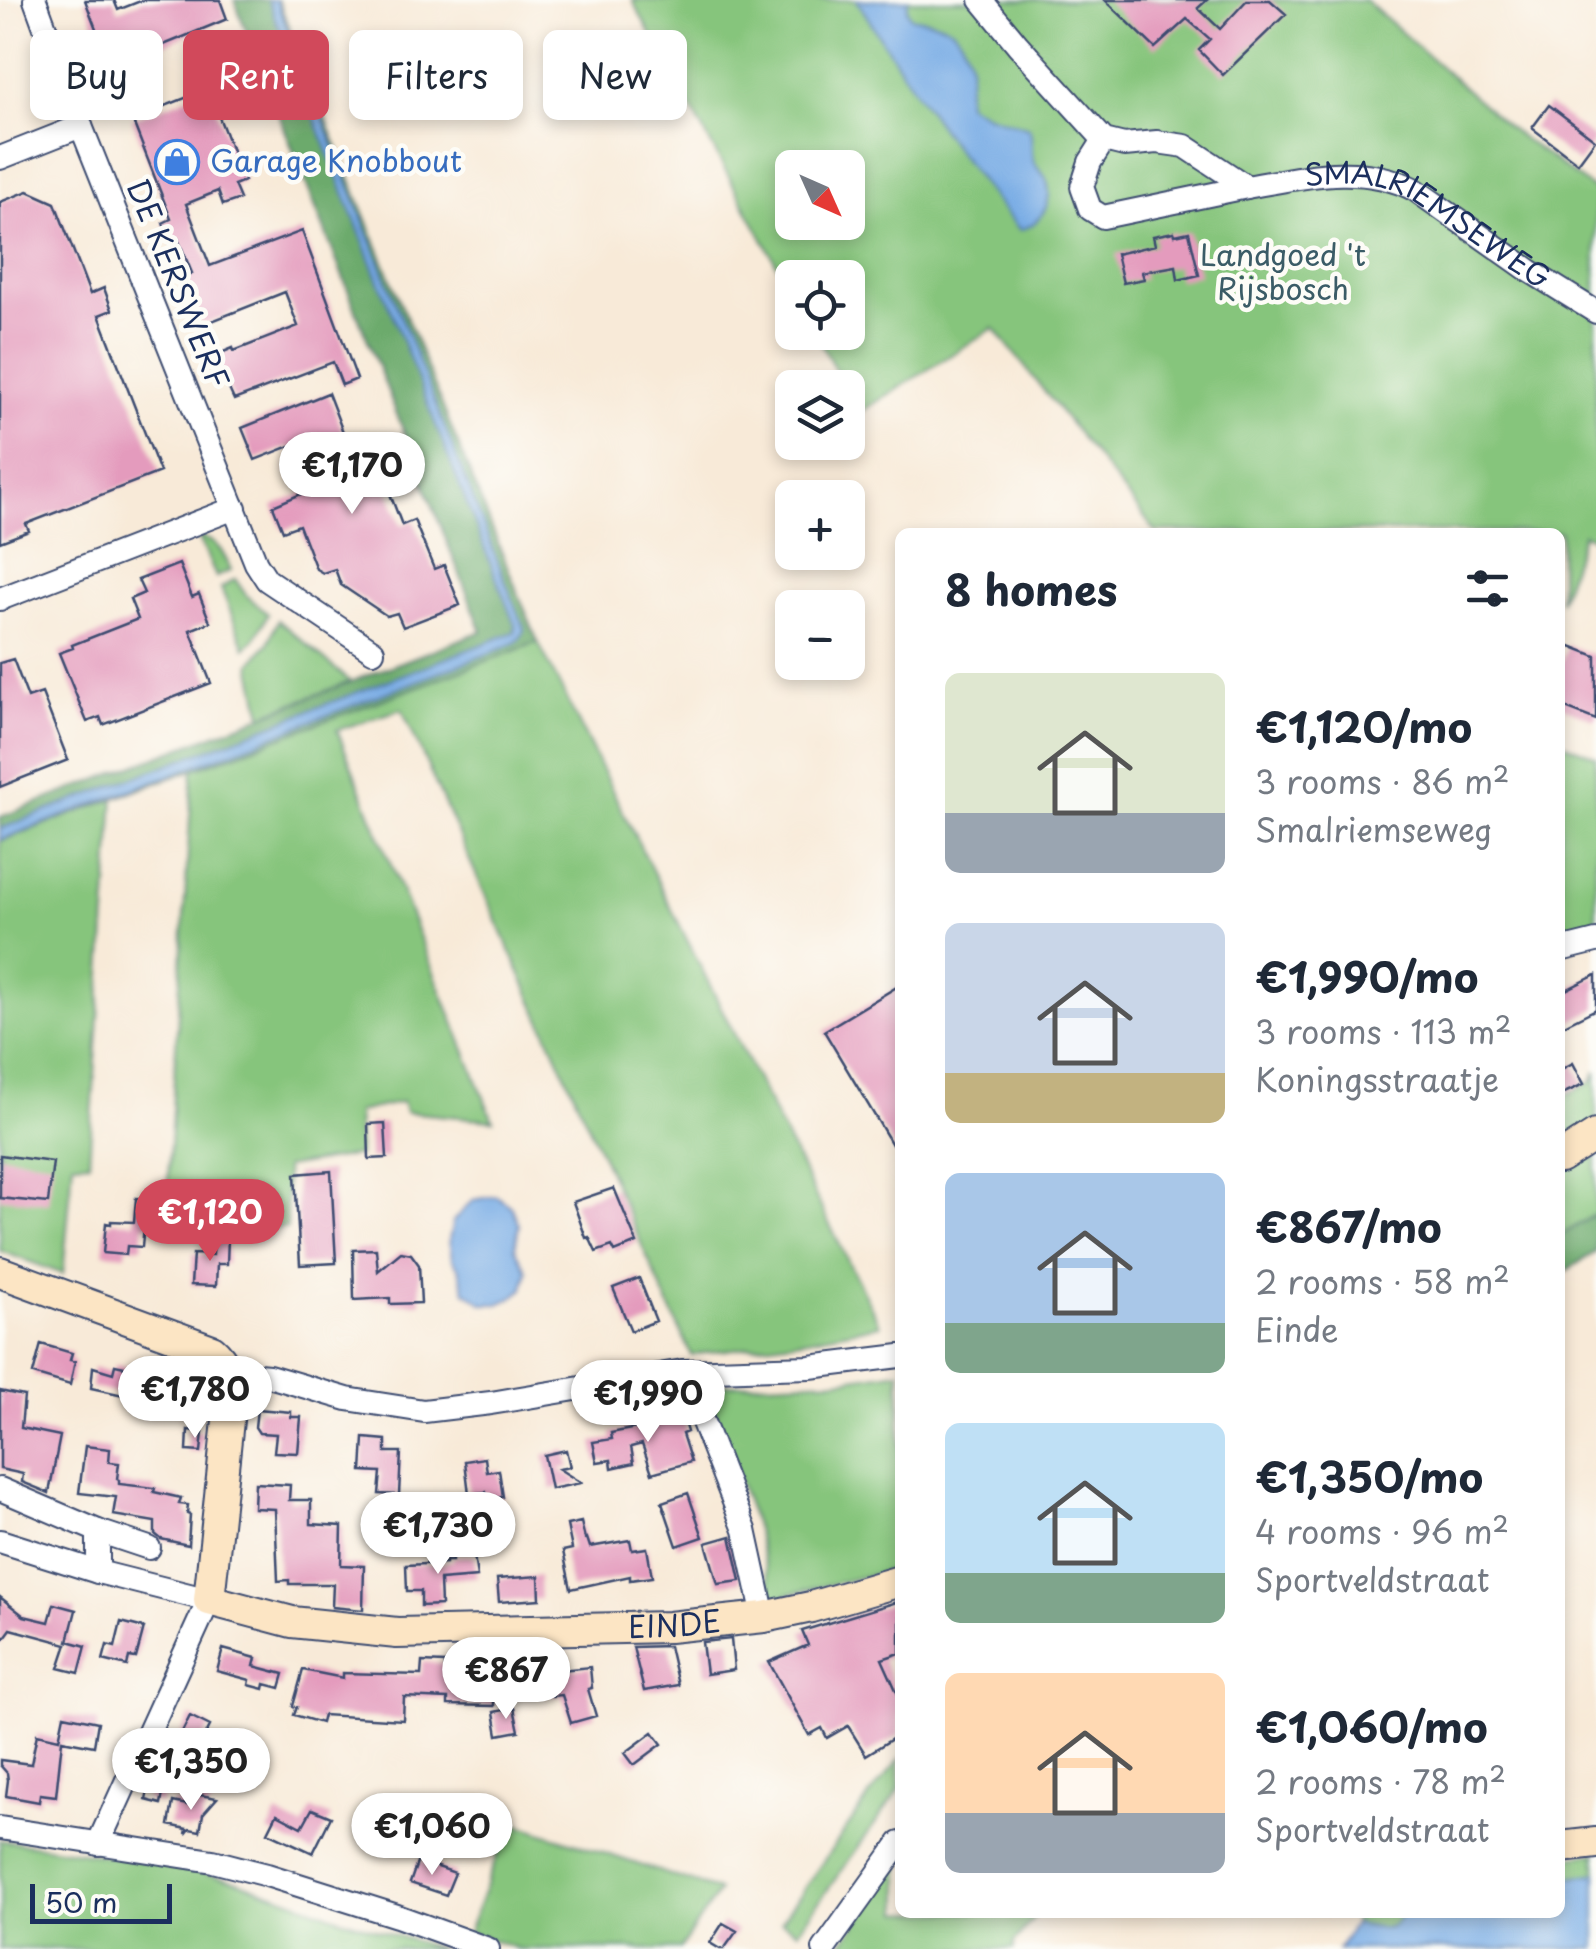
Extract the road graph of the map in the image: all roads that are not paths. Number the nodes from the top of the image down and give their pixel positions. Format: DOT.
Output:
graph roads {
  1 [pos="35,0"];
  2 [pos="981,0"];
  3 [pos="81,126"];
  4 [pos="1104,140"];
  5 [pos="0,158"];
  6 [pos="1207,162"];
  7 [pos="1248,187"];
  8 [pos="1198,197"];
  9 [pos="1596,312"];
  10 [pos="235,508"];
  11 [pos="0,599"];
  12 [pos="373,651"];
  13 [pos="1596,942"];
  14 [pos="1565,949"];
  15 [pos="1596,1135"];
  16 [pos="1565,1155"];
  17 [pos="0,1272"];
  18 [pos="895,1357"];
  19 [pos="683,1370"];
  20 [pos="229,1378"];
  21 [pos="0,1489"];
  22 [pos="98,1531"];
  23 [pos="0,1541"];
  24 [pos="149,1548"];
  25 [pos="98,1572"];
  26 [pos="895,1583"];
  27 [pos="209,1600"];
  28 [pos="764,1617"];
  29 [pos="0,1828"];
  30 [pos="98,1844"];
  31 [pos="1596,1844"];
  32 [pos="1565,1847"];
  33 [pos="895,1850"];
  34 [pos="488,1949"];
  35 [pos="824,1949"];
  1 -- 3 [label="street, DE KERSWERF"];
  2 -- 4 [label="street"];
  3 -- 5 [label="street"];
  3 -- 10 [label="street, DE KERSWERF"];
  4 -- 6 [label="street"];
  4 -- 8 [label="street, SMALRIEMSEWEG"];
  6 -- 7 [label="street"];
  6 -- 8 [label="street"];
  7 -- 8 [label="street, SMALRIEMSEWEG"];
  7 -- 9 [label="street, SMALRIEMSEWEG"];
  10 -- 11 [label="street"];
  10 -- 12 [label="street, DE KERSWERF"];
  13 -- 14 [label="street"];
  15 -- 16 [label="street"];
  17 -- 20 [label="street"];
  18 -- 19 [label="street"];
  19 -- 20 [label="street"];
  19 -- 28 [label="street"];
  20 -- 27 [label="street"];
  21 -- 22 [label="street"];
  22 -- 24 [label="street"];
  22 -- 25 [label="street"];
  23 -- 25 [label="street"];
  25 -- 27 [label="street"];
  26 -- 28 [label="street, EINDE"];
  27 -- 28 [label="street, EINDE"];
  27 -- 30 [label="street"];
  29 -- 30 [label="street"];
  30 -- 34 [label="street"];
  31 -- 32 [label="street"];
  33 -- 35 [label="street"];
}
